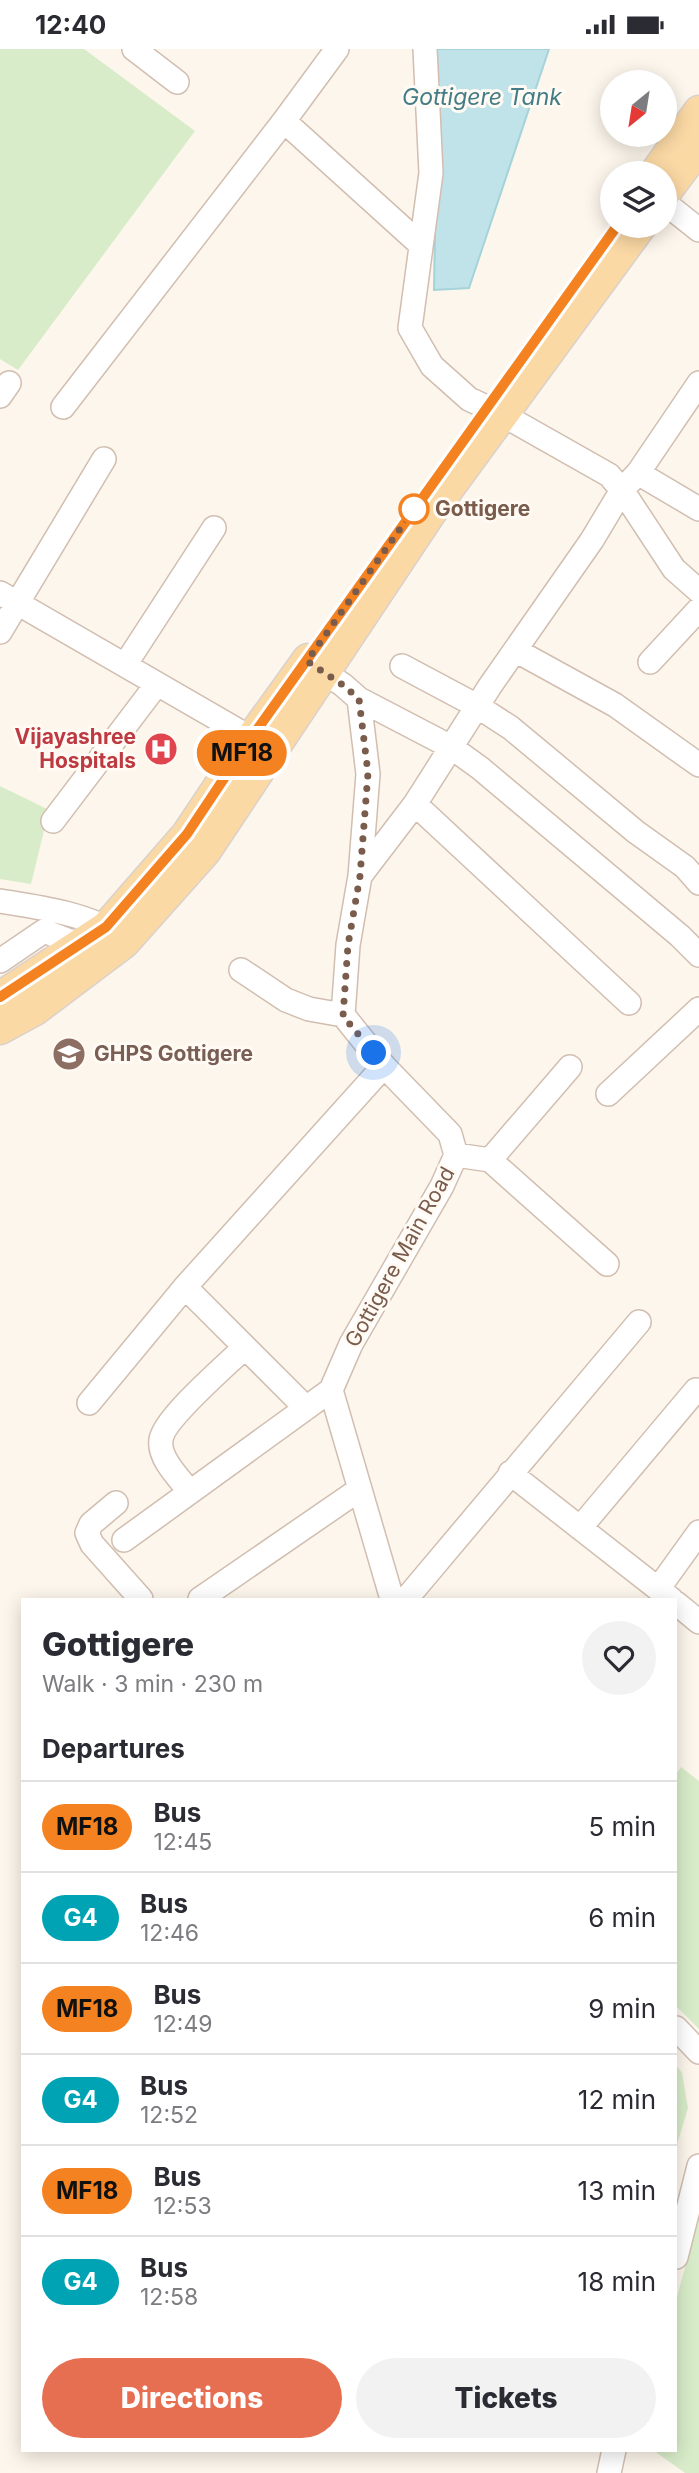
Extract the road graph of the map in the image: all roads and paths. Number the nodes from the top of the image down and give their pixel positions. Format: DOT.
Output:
graph roads {
  1 [pos="134,49"];
  2 [pos="337,49"];
  3 [pos="425,49"];
  4 [pos="177,82"];
  5 [pos="699,111"];
  6 [pos="284,121"];
  7 [pos="699,148"];
  8 [pos="664,161"];
  9 [pos="677,177"];
  10 [pos="677,213"];
  11 [pos="699,230"];
  12 [pos="609,238"];
  13 [pos="632,238"];
  14 [pos="421,245"];
  15 [pos="699,383"];
  16 [pos="63,407"];
  17 [pos="495,411"];
  18 [pos="689,418"];
  19 [pos="104,459"];
  20 [pos="638,473"];
  21 [pos="622,490"];
  22 [pos="699,509"];
  23 [pos="214,528"];
  24 [pos="699,591"];
  25 [pos="9,598"];
  26 [pos="699,609"];
  27 [pos="0,632"];
  28 [pos="515,650"];
  29 [pos="650,661"];
  30 [pos="125,665"];
  31 [pos="315,666"];
  32 [pos="402,666"];
  33 [pos="157,684"];
  34 [pos="359,699"];
  35 [pos="477,706"];
  36 [pos="261,744"];
  37 [pos="451,747"];
  38 [pos="699,765"];
  39 [pos="415,804"];
  40 [pos="53,821"];
  41 [pos="360,876"];
  42 [pos="699,883"];
  43 [pos="0,901"];
  44 [pos="115,935"];
  45 [pos="80,945"];
  46 [pos="699,955"];
  47 [pos="0,961"];
  48 [pos="241,970"];
  49 [pos="0,997"];
  50 [pos="629,1003"];
  51 [pos="699,1009"];
  52 [pos="343,1016"];
  53 [pos="0,1029"];
  54 [pos="384,1066"];
  55 [pos="570,1067"];
  56 [pos="608,1094"];
  57 [pos="456,1155"];
  58 [pos="490,1160"];
  59 [pos="607,1264"];
  60 [pos="185,1287"];
  61 [pos="639,1322"];
  62 [pos="245,1347"];
  63 [pos="331,1389"];
  64 [pos="696,1390"];
  65 [pos="89,1403"];
  66 [pos="306,1408"];
  67 [pos="510,1473"];
  68 [pos="360,1489"];
  69 [pos="190,1492"];
  70 [pos="116,1503"];
  71 [pos="580,1528"];
  72 [pos="699,1532"];
  73 [pos="124,1540"];
  74 [pos="668,1597"];
  75 [pos="140,1598"];
  76 [pos="201,1598"];
  77 [pos="393,1598"];
  78 [pos="394,1598"];
  79 [pos="677,1604"];
  80 [pos="699,1622"];
  81 [pos="677,2029"];
  82 [pos="699,2052"];
  83 [pos="699,2166"];
  84 [pos="677,2253"];
  85 [pos="614,2452"];
  86 [pos="609,2473"];
  1 -- 4 [label="street"];
  2 -- 6 [label="street"];
  3 -- 14 [label="street"];
  5 -- 8 [label="main road"];
  6 -- 14 [label="street"];
  6 -- 16 [label="street"];
  7 -- 9 [label="main road"];
  10 -- 11 [label="street"];
  12 -- 17 [label="main road"];
  13 -- 17 [label="main road"];
  14 -- 17 [label="street"];
  15 -- 18 [label="street"];
  17 -- 21 [label="street"];
  17 -- 31 [label="main road"];
  18 -- 20 [label="street"];
  19 -- 25 [label="street"];
  20 -- 21 [label="street"];
  20 -- 22 [label="street"];
  21 -- 24 [label="street"];
  21 -- 28 [label="street"];
  23 -- 30 [label="street"];
  25 -- 27 [label="street"];
  25 -- 30 [label="street"];
  26 -- 29 [label="street"];
  28 -- 35 [label="street"];
  28 -- 38 [label="street"];
  30 -- 33 [label="street"];
  31 -- 34 [label="street"];
  31 -- 36 [label="main road"];
  32 -- 35 [label="street"];
  33 -- 36 [label="street"];
  33 -- 40 [label="street"];
  34 -- 37 [label="street"];
  34 -- 41 [label="street"];
  35 -- 37 [label="street"];
  35 -- 42 [label="street"];
  36 -- 44 [label="main road"];
  37 -- 39 [label="street"];
  37 -- 46 [label="street"];
  39 -- 41 [label="street"];
  39 -- 50 [label="street"];
  41 -- 52 [label="street"];
  43 -- 44 [label="street"];
  44 -- 45 [label="main road"];
  44 -- 53 [label="main road"];
  45 -- 47 [label="street"];
  45 -- 49 [label="main road"];
  48 -- 52 [label="street"];
  51 -- 56 [label="street"];
  52 -- 54 [label="street, Gottigere Main Road"];
  54 -- 57 [label="street, Gottigere Main Road"];
  54 -- 60 [label="street"];
  55 -- 58 [label="street"];
  57 -- 58 [label="street"];
  57 -- 63 [label="street, Gottigere Main Road"];
  58 -- 59 [label="street"];
  60 -- 62 [label="street"];
  60 -- 65 [label="street"];
  61 -- 67 [label="street"];
  62 -- 66 [label="street"];
  62 -- 69 [label="street"];
  63 -- 66 [label="street"];
  63 -- 68 [label="street"];
  64 -- 71 [label="street"];
  66 -- 69 [label="street"];
  67 -- 71 [label="street"];
  67 -- 78 [label="street"];
  68 -- 76 [label="street"];
  68 -- 77 [label="street"];
  69 -- 73 [label="street"];
  70 -- 75 [label="street"];
  71 -- 74 [label="street"];
  72 -- 74 [label="street"];
  79 -- 80 [label="street"];
  81 -- 82 [label="street"];
  83 -- 84 [label="street"];
  85 -- 86 [label="street"];
}
